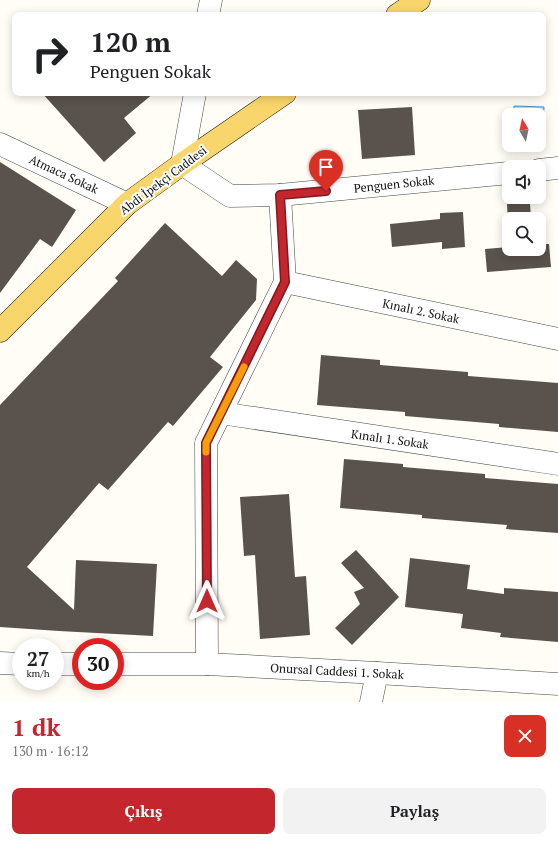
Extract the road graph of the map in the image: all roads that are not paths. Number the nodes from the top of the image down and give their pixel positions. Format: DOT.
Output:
graph roads {
  1 [pos="211,0"];
  2 [pos="419,0"];
  3 [pos="209,12"];
  4 [pos="401,12"];
  5 [pos="194,96"];
  6 [pos="281,96"];
  7 [pos="0,144"];
  8 [pos="182,164"];
  9 [pos="558,168"];
  10 [pos="546,169"];
  11 [pos="502,174"];
  12 [pos="280,195"];
  13 [pos="127,204"];
  14 [pos="285,282"];
  15 [pos="0,331"];
  16 [pos="558,339"];
  17 [pos="221,413"];
  18 [pos="558,464"];
  19 [pos="0,664"];
  20 [pos="12,664"];
  21 [pos="124,664"];
  22 [pos="207,664"];
  23 [pos="377,673"];
  24 [pos="558,684"];
  25 [pos="372,702"];
  1 -- 3 [label="street"];
  2 -- 4 [label="main road"];
  5 -- 8 [label="street"];
  6 -- 8 [label="main road, Abdi İpekçi Caddesi"];
  7 -- 13 [label="street, Atmaca Sokak"];
  8 -- 12 [label="street, Penguen Sokak"];
  8 -- 13 [label="main road, Abdi İpekçi Caddesi"];
  9 -- 10 [label="street"];
  11 -- 12 [label="street, Penguen Sokak"];
  12 -- 14 [label="street"];
  13 -- 15 [label="main road, Abdi İpekçi Caddesi"];
  14 -- 16 [label="street, Kınalı 2. Sokak"];
  14 -- 17 [label="street"];
  17 -- 18 [label="street, Kınalı 1. Sokak"];
  17 -- 22 [label="street"];
  19 -- 20 [label="street"];
  21 -- 22 [label="street, Onursal Caddesi 1. Sokak"];
  22 -- 23 [label="street, Onursal Caddesi 1. Sokak"];
  23 -- 24 [label="street, Onursal Caddesi 1. Sokak"];
  23 -- 25 [label="street"];
}
